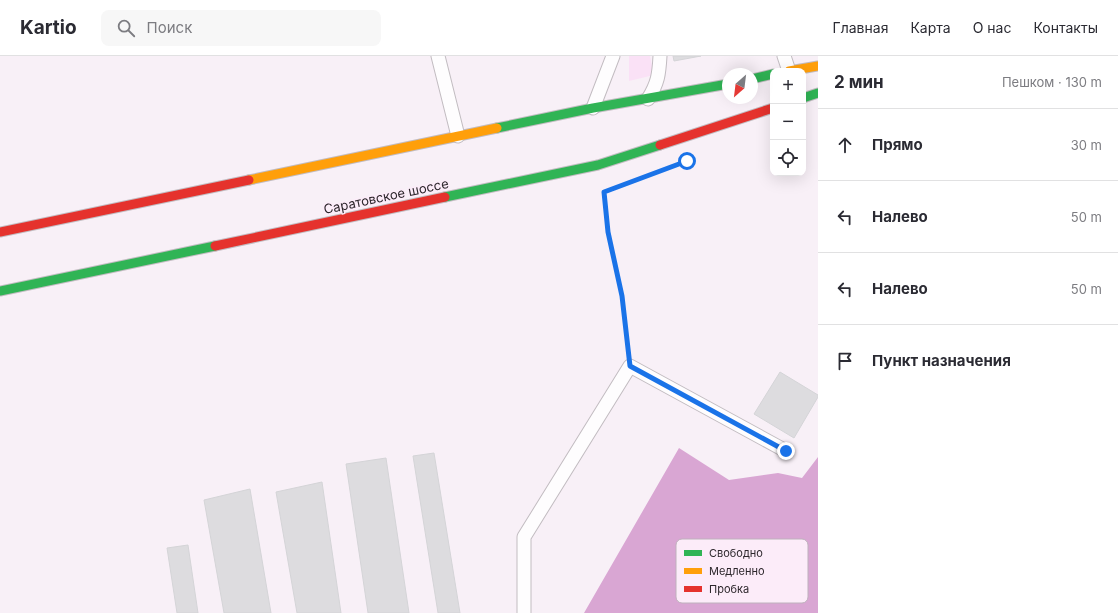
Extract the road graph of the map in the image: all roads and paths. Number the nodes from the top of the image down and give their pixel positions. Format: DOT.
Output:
graph roads {
  1 [pos="438,56"];
  2 [pos="613,56"];
  3 [pos="660,56"];
  4 [pos="784,56"];
  5 [pos="818,66"];
  6 [pos="788,68"];
  7 [pos="806,68"];
  8 [pos="770,75"];
  9 [pos="758,78"];
  10 [pos="722,85"];
  11 [pos="818,93"];
  12 [pos="806,97"];
  13 [pos="648,99"];
  14 [pos="593,108"];
  15 [pos="770,109"];
  16 [pos="458,136"];
  17 [pos="673,166"];
  18 [pos="0,232"];
  19 [pos="0,291"];
  20 [pos="630,366"];
  21 [pos="786,451"];
  22 [pos="524,613"];
  1 -- 16 [label="lane"];
  2 -- 14 [label="lane"];
  3 -- 13 [label="lane"];
  4 -- 6 [label="lane"];
  5 -- 7 [label="main road"];
  8 -- 9 [label="main road"];
  10 -- 13 [label="main road"];
  11 -- 12 [label="main road"];
  13 -- 14 [label="main road"];
  14 -- 16 [label="main road"];
  15 -- 19 [label="main road, Саратовское шоссе"];
  16 -- 18 [label="main road"];
  17 -- 20 [label="path"];
  20 -- 21 [label="lane"];
  20 -- 22 [label="lane"];
}
